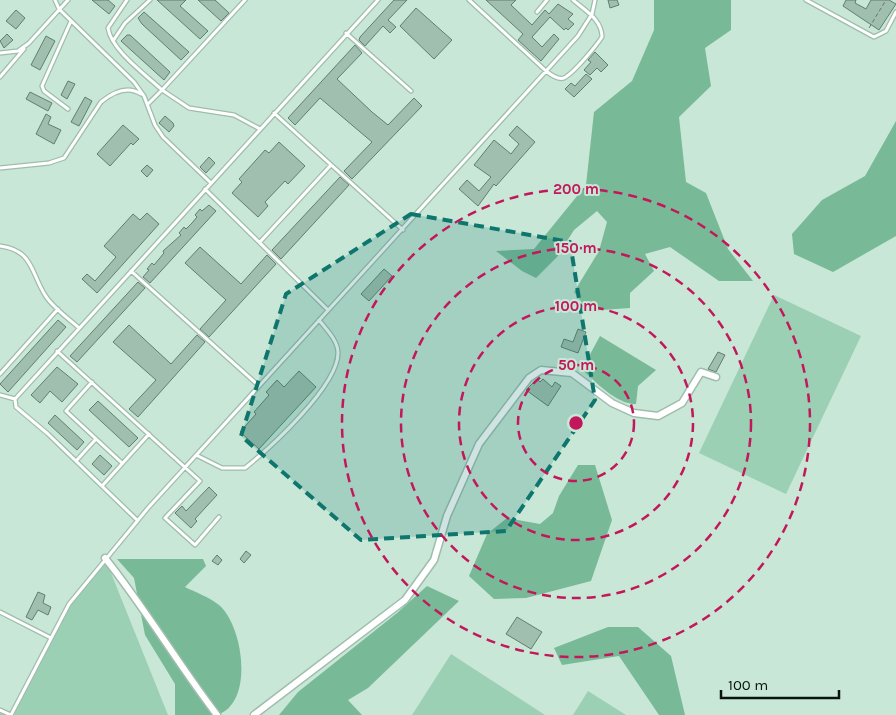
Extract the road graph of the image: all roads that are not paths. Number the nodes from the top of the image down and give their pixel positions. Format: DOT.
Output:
graph roads {
  1 [pos="55,0"];
  2 [pos="68,0"];
  3 [pos="128,0"];
  4 [pos="150,0"];
  5 [pos="245,0"];
  6 [pos="378,0"];
  7 [pos="470,0"];
  8 [pos="547,0"];
  9 [pos="573,0"];
  10 [pos="595,0"];
  11 [pos="806,0"];
  12 [pos="59,9"];
  13 [pos="537,12"];
  14 [pos="896,12"];
  15 [pos="592,14"];
  16 [pos="71,21"];
  17 [pos="346,33"];
  18 [pos="113,41"];
  19 [pos="29,44"];
  20 [pos="0,52"];
  21 [pos="546,71"];
  22 [pos="0,77"];
  23 [pos="162,90"];
  24 [pos="411,91"];
  25 [pos="144,96"];
  26 [pos="148,104"];
  27 [pos="68,110"];
  28 [pos="274,113"];
  29 [pos="260,129"];
  30 [pos="331,165"];
  31 [pos="0,168"];
  32 [pos="211,183"];
  33 [pos="206,189"];
  34 [pos="403,230"];
  35 [pos="260,242"];
  36 [pos="0,246"];
  37 [pos="131,271"];
  38 [pos="58,309"];
  39 [pos="328,310"];
  40 [pos="319,320"];
  41 [pos="79,328"];
  42 [pos="57,351"];
  43 [pos="0,374"];
  44 [pos="716,377"];
  45 [pos="92,382"];
  46 [pos="259,386"];
  47 [pos="0,396"];
  48 [pos="15,399"];
  49 [pos="149,434"];
  50 [pos="96,439"];
  51 [pos="196,455"];
  52 [pos="76,461"];
  53 [pos="122,463"];
  54 [pos="185,467"];
  55 [pos="102,486"];
  56 [pos="219,517"];
  57 [pos="137,520"];
  58 [pos="105,558"];
  59 [pos="0,612"];
  60 [pos="51,638"];
  61 [pos="0,710"];
  62 [pos="11,715"];
  63 [pos="217,715"];
  64 [pos="254,715"];
  1 -- 12 [label="lane"];
  2 -- 12 [label="lane"];
  3 -- 18 [label="lane"];
  4 -- 18 [label="lane"];
  5 -- 23 [label="lane"];
  6 -- 17 [label="lane"];
  7 -- 21 [label="lane"];
  8 -- 13 [label="lane"];
  9 -- 15 [label="lane"];
  10 -- 15 [label="lane"];
  11 -- 14 [label="lane"];
  12 -- 16 [label="lane"];
  12 -- 19 [label="lane"];
  15 -- 21 [label="lane"];
  15 -- 21 [label="lane"];
  16 -- 25 [label="lane"];
  16 -- 27 [label="lane"];
  17 -- 24 [label="lane"];
  17 -- 28 [label="lane"];
  18 -- 23 [label="lane"];
  19 -- 20 [label="lane"];
  19 -- 22 [label="lane"];
  21 -- 34 [label="lane"];
  23 -- 26 [label="lane"];
  23 -- 29 [label="lane"];
  25 -- 26 [label="lane"];
  25 -- 31 [label="lane"];
  26 -- 32 [label="lane"];
  28 -- 29 [label="lane"];
  28 -- 30 [label="lane"];
  29 -- 32 [label="lane"];
  30 -- 34 [label="lane"];
  30 -- 35 [label="lane"];
  32 -- 33 [label="lane"];
  33 -- 35 [label="lane"];
  33 -- 37 [label="lane"];
  34 -- 39 [label="lane"];
  35 -- 39 [label="lane"];
  36 -- 38 [label="lane"];
  37 -- 41 [label="lane"];
  37 -- 46 [label="lane"];
  38 -- 41 [label="lane"];
  38 -- 43 [label="lane"];
  39 -- 40 [label="lane"];
  40 -- 46 [label="lane"];
  40 -- 51 [label="lane"];
  41 -- 42 [label="lane"];
  42 -- 45 [label="lane"];
  42 -- 48 [label="lane"];
  44 -- 64 [label="street"];
  45 -- 49 [label="lane"];
  45 -- 50 [label="lane"];
  46 -- 51 [label="lane"];
  47 -- 48 [label="lane"];
  48 -- 52 [label="lane"];
  49 -- 53 [label="lane"];
  49 -- 54 [label="lane"];
  50 -- 52 [label="lane"];
  50 -- 53 [label="lane"];
  51 -- 54 [label="lane"];
  52 -- 55 [label="lane"];
  53 -- 55 [label="lane"];
  54 -- 56 [label="lane"];
  54 -- 57 [label="lane"];
  55 -- 57 [label="lane"];
  57 -- 58 [label="lane"];
  58 -- 60 [label="lane"];
  58 -- 63 [label="street"];
  59 -- 60 [label="lane"];
  60 -- 62 [label="lane"];
  61 -- 62 [label="lane"];
}
